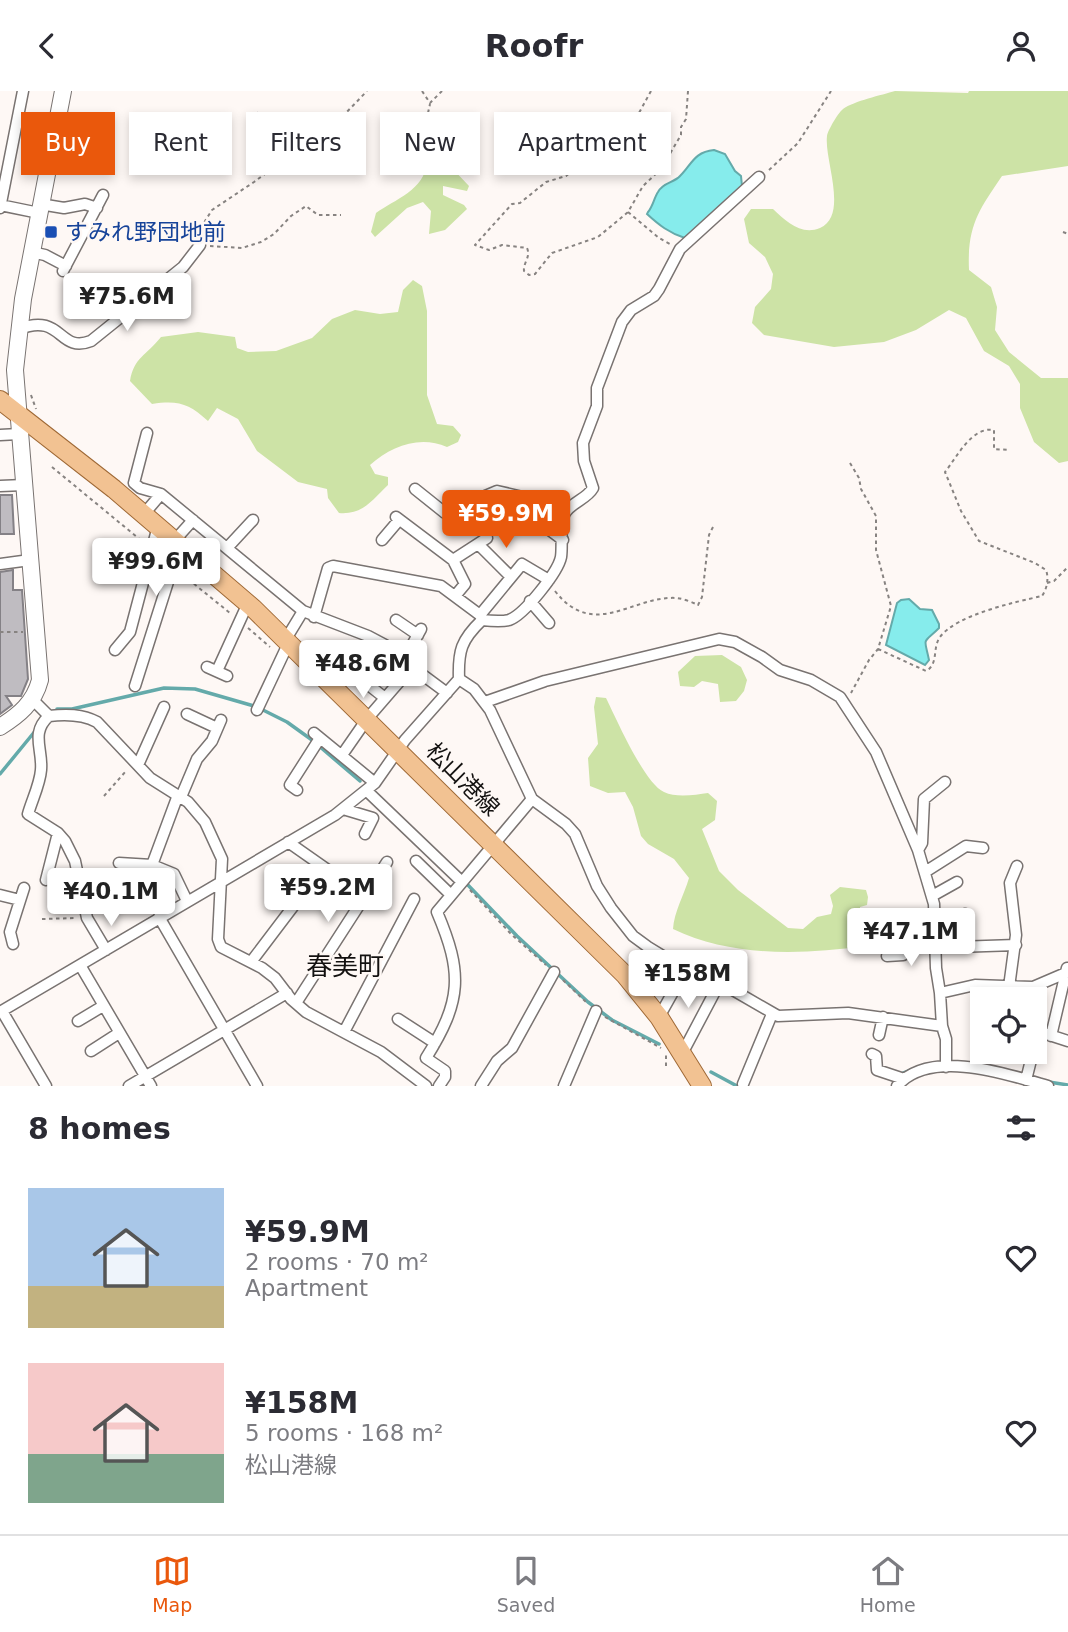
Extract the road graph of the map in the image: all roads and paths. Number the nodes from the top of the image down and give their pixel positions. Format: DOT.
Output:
graph roads {
  1 [pos="23,91"];
  2 [pos="63,91"];
  3 [pos="368,91"];
  4 [pos="422,91"];
  5 [pos="442,91"];
  6 [pos="651,91"];
  7 [pos="688,91"];
  8 [pos="831,91"];
  9 [pos="430,103"];
  10 [pos="347,112"];
  11 [pos="428,112"];
  12 [pos="5,154"];
  13 [pos="263,175"];
  14 [pos="760,177"];
  15 [pos="103,195"];
  16 [pos="0,206"];
  17 [pos="97,208"];
  18 [pos="40,209"];
  19 [pos="628,212"];
  20 [pos="341,215"];
  21 [pos="1063,232"];
  22 [pos="1068,234"];
  23 [pos="200,244"];
  24 [pos="680,249"];
  25 [pos="31,252"];
  26 [pos="19,329"];
  27 [pos="31,394"];
  28 [pos="0,400"];
  29 [pos="17,414"];
  30 [pos="39,414"];
  31 [pos="147,433"];
  32 [pos="19,434"];
  33 [pos="0,435"];
  34 [pos="1009,450"];
  35 [pos="850,463"];
  36 [pos="24,485"];
  37 [pos="0,486"];
  38 [pos="415,489"];
  39 [pos="161,494"];
  40 [pos="144,514"];
  41 [pos="563,516"];
  42 [pos="522,519"];
  43 [pos="193,520"];
  44 [pos="253,520"];
  45 [pos="714,525"];
  46 [pos="158,526"];
  47 [pos="382,540"];
  48 [pos="563,540"];
  49 [pos="177,542"];
  50 [pos="227,548"];
  51 [pos="30,560"];
  52 [pos="453,560"];
  53 [pos="0,564"];
  54 [pos="1068,567"];
  55 [pos="511,577"];
  56 [pos="549,580"];
  57 [pos="1046,584"];
  58 [pos="455,596"];
  59 [pos="530,601"];
  60 [pos="248,603"];
  61 [pos="303,611"];
  62 [pos="314,617"];
  63 [pos="481,618"];
  64 [pos="396,620"];
  65 [pos="549,623"];
  66 [pos="37,631"];
  67 [pos="0,632"];
  68 [pos="287,641"];
  69 [pos="878,649"];
  70 [pos="115,650"];
  71 [pos="269,653"];
  72 [pos="281,659"];
  73 [pos="408,662"];
  74 [pos="217,671"];
  75 [pos="459,679"];
  76 [pos="366,683"];
  77 [pos="135,686"];
  78 [pos="447,694"];
  79 [pos="385,698"];
  80 [pos="33,699"];
  81 [pos="485,702"];
  82 [pos="845,703"];
  83 [pos="166,710"];
  84 [pos="257,710"];
  85 [pos="187,714"];
  86 [pos="49,716"];
  87 [pos="367,719"];
  88 [pos="0,727"];
  89 [pos="399,750"];
  90 [pos="342,755"];
  91 [pos="136,763"];
  92 [pos="945,782"];
  93 [pos="371,787"];
  94 [pos="298,790"];
  95 [pos="104,796"];
  96 [pos="179,796"];
  97 [pos="532,799"];
  98 [pos="344,809"];
  99 [pos="58,833"];
  100 [pos="365,834"];
  101 [pos="288,842"];
  102 [pos="494,844"];
  103 [pos="983,849"];
  104 [pos="918,850"];
  105 [pos="416,861"];
  106 [pos="387,862"];
  107 [pos="119,863"];
  108 [pos="152,865"];
  109 [pos="1017,866"];
  110 [pos="323,867"];
  111 [pos="925,872"];
  112 [pos="46,880"];
  113 [pos="221,881"];
  114 [pos="462,882"];
  115 [pos="957,882"];
  116 [pos="24,888"];
  117 [pos="0,895"];
  118 [pos="451,895"];
  119 [pos="932,896"];
  120 [pos="365,897"];
  121 [pos="414,899"];
  122 [pos="20,900"];
  123 [pos="187,901"];
  124 [pos="965,914"];
  125 [pos="159,917"];
  126 [pos="87,918"];
  127 [pos="42,919"];
  128 [pos="905,920"];
  129 [pos="936,929"];
  130 [pos="914,937"];
  131 [pos="13,944"];
  132 [pos="1016,945"];
  133 [pos="956,947"];
  134 [pos="936,948"];
  135 [pos="106,950"];
  136 [pos="887,956"];
  137 [pos="251,962"];
  138 [pos="80,965"];
  139 [pos="687,967"];
  140 [pos="1067,970"];
  141 [pos="554,972"];
  142 [pos="720,982"];
  143 [pos="988,987"];
  144 [pos="1014,987"];
  145 [pos="1033,987"];
  146 [pos="287,993"];
  147 [pos="940,993"];
  148 [pos="296,1003"];
  149 [pos="103,1006"];
  150 [pos="1,1011"];
  151 [pos="596,1011"];
  152 [pos="772,1014"];
  153 [pos="659,1017"];
  154 [pos="883,1017"];
  155 [pos="398,1019"];
  156 [pos="78,1021"];
  157 [pos="942,1026"];
  158 [pos="224,1029"];
  159 [pos="344,1031"];
  160 [pos="119,1033"];
  161 [pos="879,1035"];
  162 [pos="1047,1035"];
  163 [pos="1051,1036"];
  164 [pos="660,1041"];
  165 [pos="1068,1041"];
  166 [pos="435,1043"];
  167 [pos="91,1051"];
  168 [pos="675,1052"];
  169 [pos="872,1054"];
  170 [pos="1029,1064"];
  171 [pos="666,1066"];
  172 [pos="946,1067"];
  173 [pos="1026,1080"];
  174 [pos="148,1081"];
  175 [pos="1009,1081"];
  176 [pos="901,1082"];
  177 [pos="743,1084"];
  178 [pos="46,1086"];
  179 [pos="129,1086"];
  180 [pos="257,1086"];
  181 [pos="426,1086"];
  182 [pos="439,1086"];
  183 [pos="481,1086"];
  184 [pos="564,1086"];
  185 [pos="702,1086"];
  186 [pos="1048,1086"];
  1 -- 12 [label="street"];
  2 -- 18 [label="main road"];
  3 -- 10 [label="path"];
  4 -- 9 [label="path"];
  5 -- 9 [label="path"];
  6 -- 19 [label="path"];
  7 -- 19 [label="path"];
  8 -- 14 [label="path"];
  9 -- 11 [label="path"];
  12 -- 16 [label="street"];
  13 -- 23 [label="path"];
  14 -- 24 [label="street"];
  15 -- 17 [label="street"];
  16 -- 18 [label="street"];
  17 -- 18 [label="street"];
  17 -- 25 [label="street"];
  18 -- 25 [label="main road"];
  19 -- 24 [label="path"];
  20 -- 23 [label="path"];
  21 -- 22 [label="path"];
  23 -- 26 [label="street"];
  24 -- 41 [label="street"];
  25 -- 26 [label="main road"];
  26 -- 29 [label="main road"];
  27 -- 30 [label="path"];
  28 -- 29 [label="main road, 松山港線"];
  29 -- 32 [label="main road"];
  29 -- 40 [label="main road, 松山港線"];
  31 -- 39 [label="street"];
  32 -- 33 [label="street"];
  32 -- 36 [label="main road"];
  34 -- 57 [label="path"];
  35 -- 69 [label="path"];
  36 -- 37 [label="street"];
  36 -- 51 [label="main road"];
  38 -- 41 [label="street"];
  39 -- 40 [label="street"];
  39 -- 43 [label="street"];
  40 -- 46 [label="main road, 松山港線"];
  41 -- 48 [label="street"];
  42 -- 48 [label="street"];
  43 -- 49 [label="street"];
  43 -- 50 [label="street"];
  44 -- 50 [label="street"];
  45 -- 56 [label="path"];
  46 -- 49 [label="main road, 松山港線"];
  46 -- 70 [label="street"];
  47 -- 52 [label="street"];
  48 -- 56 [label="street"];
  49 -- 60 [label="main road, 松山港線"];
  49 -- 77 [label="street"];
  50 -- 61 [label="street"];
  51 -- 53 [label="street"];
  51 -- 66 [label="main road"];
  52 -- 55 [label="street"];
  52 -- 58 [label="street"];
  54 -- 57 [label="path"];
  55 -- 56 [label="street"];
  55 -- 63 [label="street"];
  56 -- 59 [label="street"];
  57 -- 69 [label="path"];
  58 -- 62 [label="street"];
  58 -- 63 [label="street"];
  59 -- 63 [label="street"];
  59 -- 65 [label="street"];
  60 -- 68 [label="main road, 松山港線"];
  60 -- 74 [label="street"];
  61 -- 62 [label="street"];
  61 -- 68 [label="street"];
  62 -- 73 [label="street"];
  63 -- 75 [label="street"];
  64 -- 73 [label="street"];
  66 -- 67 [label="path"];
  66 -- 80 [label="main road"];
  68 -- 72 [label="street"];
  68 -- 87 [label="main road, 松山港線"];
  69 -- 82 [label="path"];
  71 -- 72 [label="street"];
  72 -- 84 [label="street"];
  73 -- 78 [label="street"];
  73 -- 79 [label="street"];
  75 -- 78 [label="street"];
  75 -- 81 [label="street"];
  76 -- 79 [label="street"];
  78 -- 89 [label="street"];
  79 -- 87 [label="street"];
  80 -- 86 [label="street"];
  80 -- 88 [label="main road"];
  81 -- 82 [label="street"];
  81 -- 97 [label="street"];
  82 -- 104 [label="street"];
  83 -- 91 [label="street"];
  85 -- 96 [label="street"];
  86 -- 91 [label="street"];
  86 -- 99 [label="street"];
  87 -- 89 [label="main road, 松山港線"];
  87 -- 90 [label="street"];
  89 -- 93 [label="street"];
  89 -- 102 [label="main road, 松山港線"];
  90 -- 93 [label="street"];
  90 -- 94 [label="street"];
  91 -- 95 [label="path"];
  91 -- 96 [label="street"];
  92 -- 104 [label="street"];
  93 -- 98 [label="street"];
  93 -- 114 [label="street"];
  96 -- 108 [label="street"];
  96 -- 113 [label="street"];
  97 -- 102 [label="street"];
  97 -- 139 [label="street"];
  98 -- 100 [label="street"];
  98 -- 101 [label="street"];
  99 -- 112 [label="street"];
  99 -- 126 [label="street"];
  101 -- 110 [label="street"];
  101 -- 113 [label="street"];
  102 -- 114 [label="street"];
  102 -- 153 [label="main road, 松山港線"];
  103 -- 111 [label="street"];
  104 -- 111 [label="street"];
  105 -- 118 [label="street"];
  106 -- 120 [label="street"];
  107 -- 108 [label="street"];
  108 -- 123 [label="street"];
  109 -- 132 [label="street"];
  110 -- 120 [label="street"];
  110 -- 137 [label="street"];
  111 -- 119 [label="street"];
  113 -- 123 [label="street"];
  113 -- 137 [label="street"];
  114 -- 118 [label="street"];
  114 -- 141 [label="path"];
  115 -- 119 [label="street"];
  116 -- 122 [label="street"];
  117 -- 122 [label="street"];
  118 -- 166 [label="street"];
  119 -- 129 [label="street"];
  120 -- 148 [label="street"];
  121 -- 159 [label="street"];
  122 -- 131 [label="street"];
  123 -- 125 [label="street"];
  124 -- 129 [label="street"];
  125 -- 135 [label="street"];
  125 -- 158 [label="street"];
  126 -- 127 [label="path"];
  126 -- 135 [label="street"];
  128 -- 130 [label="street"];
  129 -- 134 [label="street"];
  130 -- 134 [label="street"];
  130 -- 136 [label="street"];
  132 -- 133 [label="street"];
  132 -- 144 [label="street"];
  134 -- 147 [label="street"];
  135 -- 138 [label="street"];
  137 -- 146 [label="street"];
  138 -- 149 [label="street"];
  138 -- 150 [label="street"];
  139 -- 142 [label="street"];
  139 -- 153 [label="street"];
  140 -- 145 [label="street"];
  140 -- 163 [label="street"];
  141 -- 151 [label="path"];
  141 -- 183 [label="street"];
  142 -- 152 [label="street"];
  142 -- 168 [label="street"];
  143 -- 147 [label="street"];
  146 -- 148 [label="street"];
  146 -- 158 [label="street"];
  147 -- 157 [label="street"];
  148 -- 159 [label="street"];
  149 -- 156 [label="street"];
  149 -- 160 [label="street"];
  150 -- 178 [label="street"];
  151 -- 171 [label="path"];
  151 -- 184 [label="street"];
  152 -- 154 [label="street"];
  152 -- 177 [label="street"];
  153 -- 168 [label="main road, 松山港線"];
  154 -- 157 [label="street"];
  154 -- 161 [label="street"];
  155 -- 166 [label="street"];
  157 -- 172 [label="street"];
  158 -- 174 [label="street"];
  158 -- 180 [label="street"];
  159 -- 181 [label="street"];
  160 -- 167 [label="street"];
  160 -- 174 [label="street"];
  162 -- 163 [label="street"];
  163 -- 165 [label="street"];
  164 -- 168 [label="path"];
  166 -- 182 [label="street"];
  168 -- 185 [label="main road, 松山港線"];
  169 -- 176 [label="street"];
  170 -- 173 [label="street"];
  172 -- 175 [label="street"];
  172 -- 176 [label="street"];
  173 -- 175 [label="street"];
  173 -- 186 [label="street"];
  174 -- 179 [label="street"];
}
